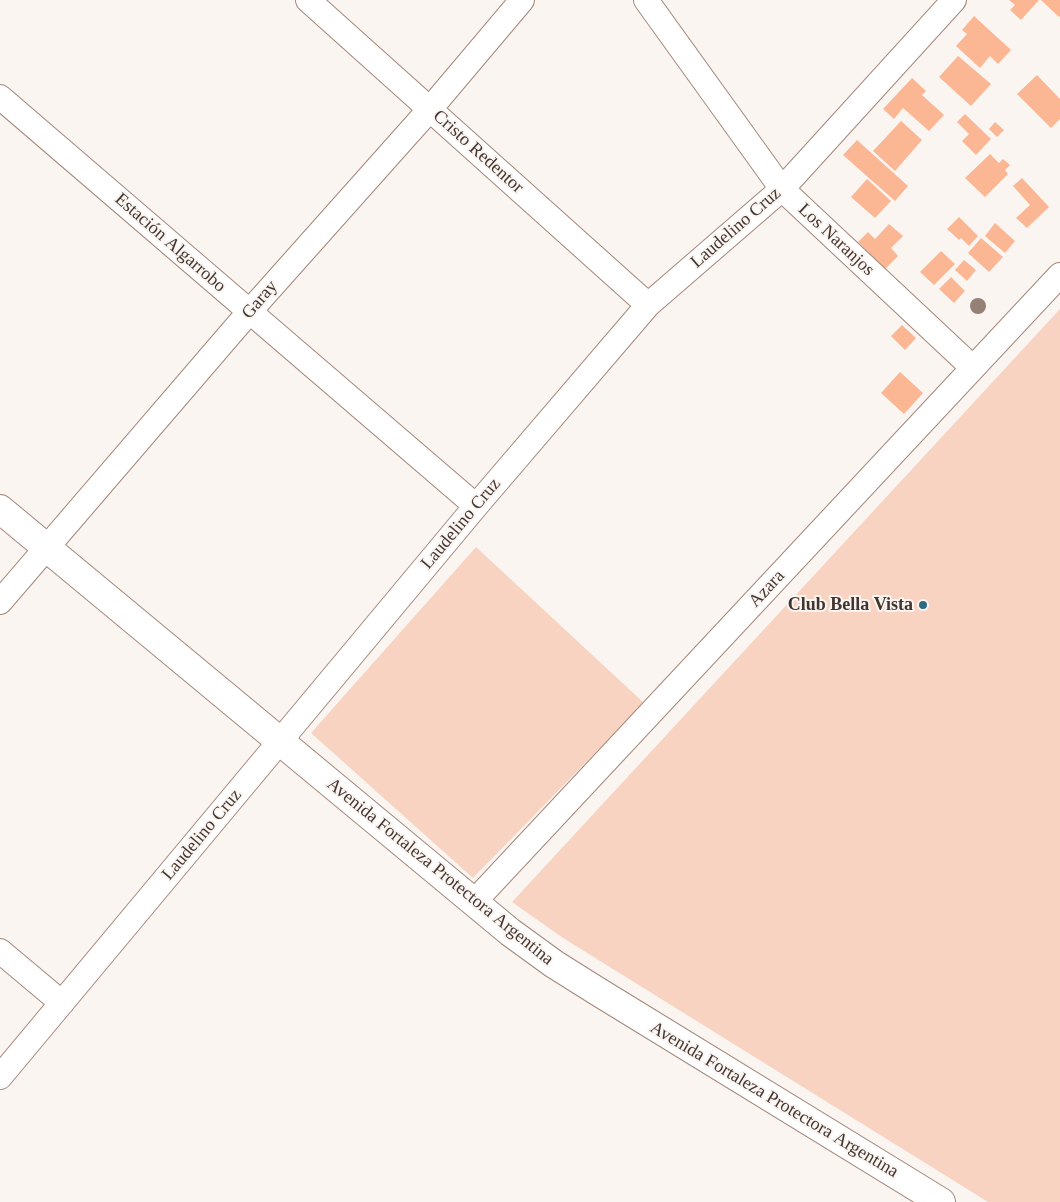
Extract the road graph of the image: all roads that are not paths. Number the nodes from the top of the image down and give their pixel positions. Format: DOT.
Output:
graph roads {
  1 [pos="308,0"];
  2 [pos="522,0"];
  3 [pos="646,0"];
  4 [pos="954,0"];
  5 [pos="0,97"];
  6 [pos="430,109"];
  7 [pos="782,189"];
  8 [pos="1060,275"];
  9 [pos="648,305"];
  10 [pos="250,311"];
  11 [pos="973,368"];
  12 [pos="476,506"];
  13 [pos="0,509"];
  14 [pos="46,547"];
  15 [pos="0,602"];
  16 [pos="281,741"];
  17 [pos="474,903"];
  18 [pos="0,951"];
  19 [pos="62,1003"];
  20 [pos="0,1077"];
  21 [pos="941,1202"];
  1 -- 6 [label="street, Cristo Redentor"];
  2 -- 6 [label="street, Garay"];
  3 -- 7 [label="street, Los Naranjos"];
  4 -- 7 [label="street, Laudelino Cruz"];
  5 -- 10 [label="street, Estación Algarrobo"];
  6 -- 9 [label="street, Cristo Redentor"];
  6 -- 10 [label="street, Garay"];
  7 -- 9 [label="street, Laudelino Cruz"];
  7 -- 11 [label="street, Los Naranjos"];
  8 -- 11 [label="street, Azara"];
  9 -- 12 [label="street, Laudelino Cruz"];
  10 -- 12 [label="street, Estación Algarrobo"];
  10 -- 14 [label="street, Garay"];
  11 -- 17 [label="street, Azara"];
  12 -- 16 [label="street, Laudelino Cruz"];
  13 -- 14 [label="main road, Avenida Fortaleza Protectora Argentina"];
  14 -- 15 [label="street, Garay"];
  14 -- 16 [label="main road, Avenida Fortaleza Protectora Argentina"];
  16 -- 17 [label="main road, Avenida Fortaleza Protectora Argentina"];
  16 -- 19 [label="street, Laudelino Cruz"];
  17 -- 21 [label="main road, Avenida Fortaleza Protectora Argentina"];
  18 -- 19 [label="street"];
  19 -- 20 [label="street, Laudelino Cruz"];
}
